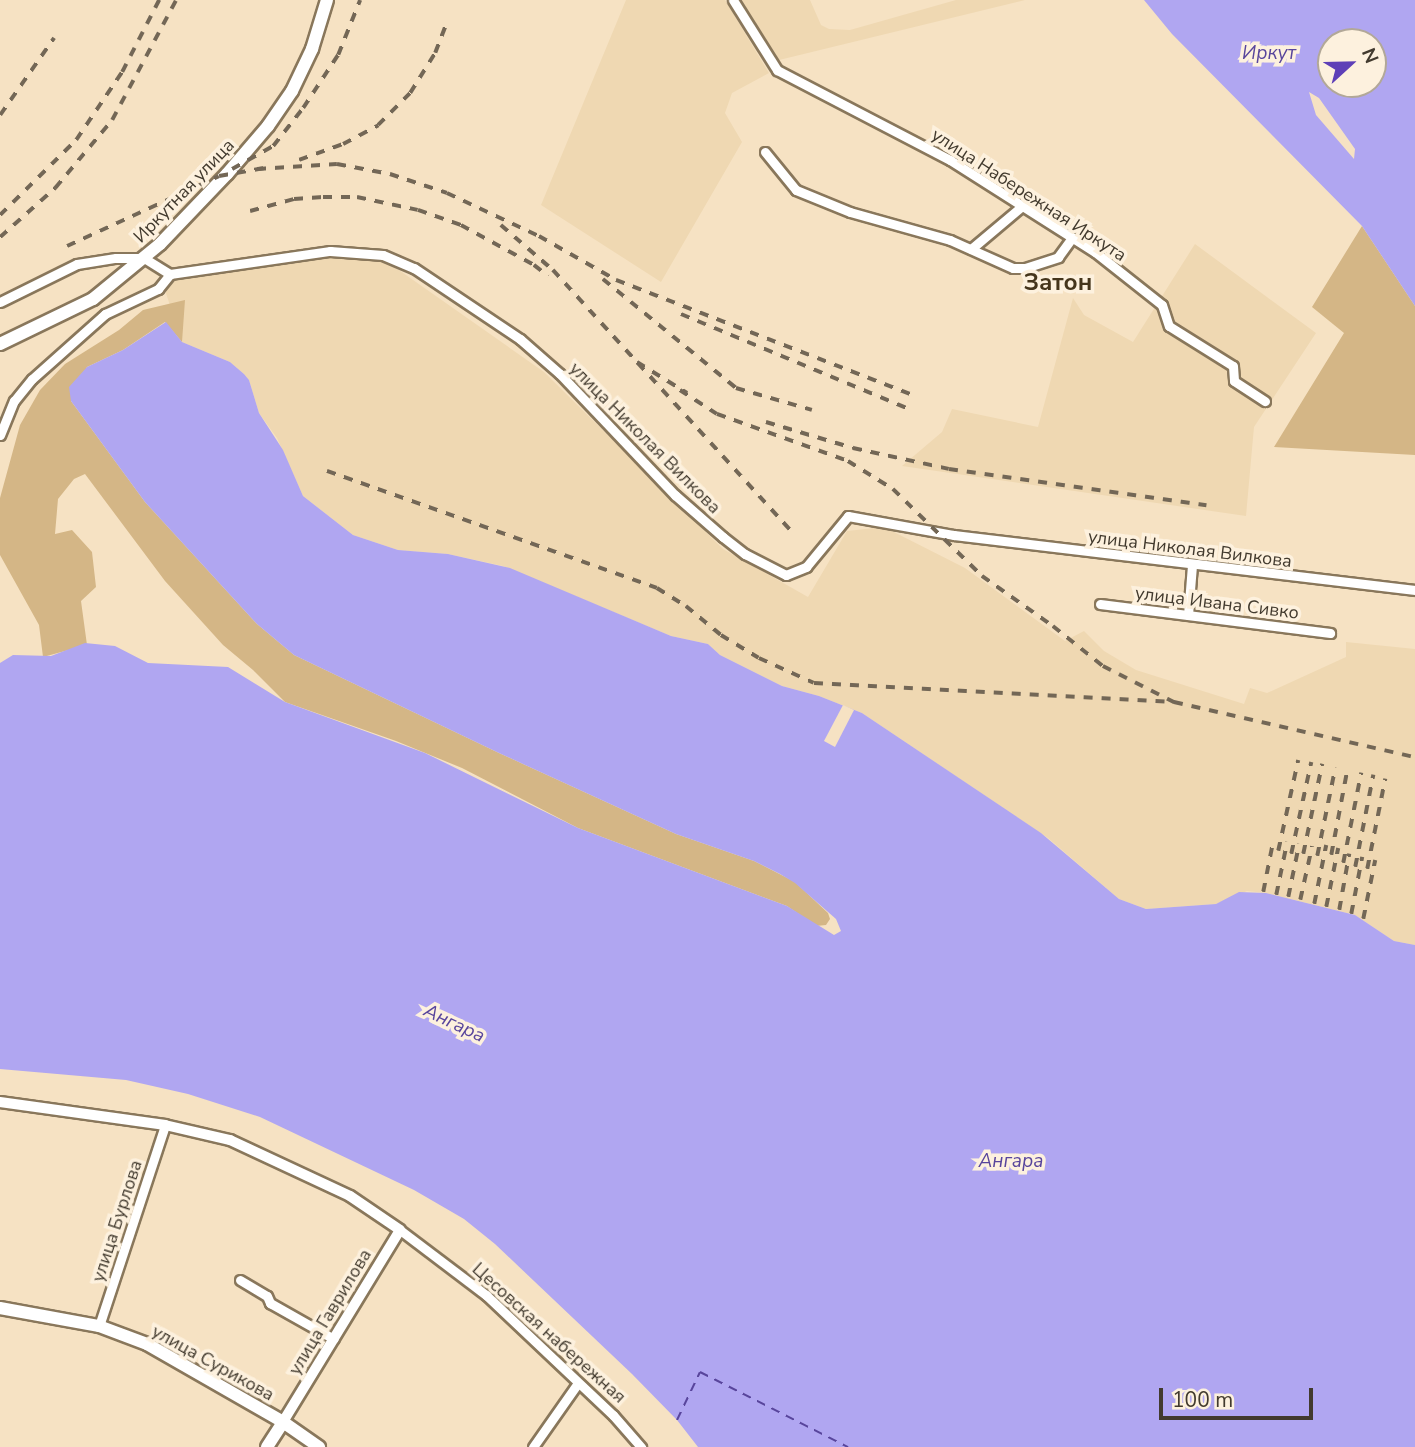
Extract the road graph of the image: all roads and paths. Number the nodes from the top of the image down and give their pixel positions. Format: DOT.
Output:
graph roads {
  1 [pos="327,0"];
  2 [pos="733,0"];
  3 [pos="765,152"];
  4 [pos="1022,206"];
  5 [pos="1072,239"];
  6 [pos="971,249"];
  7 [pos="144,258"];
  8 [pos="170,274"];
  9 [pos="0,303"];
  10 [pos="0,344"];
  11 [pos="1265,401"];
  12 [pos="0,435"];
  13 [pos="1192,565"];
  14 [pos="1415,590"];
  15 [pos="1100,604"];
  16 [pos="1188,615"];
  17 [pos="1330,634"];
  18 [pos="0,1102"];
  19 [pos="165,1125"];
  20 [pos="400,1230"];
  21 [pos="240,1280"];
  22 [pos="0,1308"];
  23 [pos="99,1326"];
  24 [pos="334,1339"];
  25 [pos="578,1383"];
  26 [pos="283,1422"];
  27 [pos="267,1447"];
  28 [pos="319,1447"];
  29 [pos="533,1447"];
  30 [pos="641,1447"];
  1 -- 7 [label="main road, Иркутная улица"];
  2 -- 4 [label="street, улица Набережная Иркута"];
  3 -- 6 [label="street"];
  4 -- 5 [label="street, улица Набережная Иркута"];
  4 -- 6 [label="street"];
  5 -- 6 [label="street"];
  5 -- 11 [label="street, улица Набережная Иркута"];
  7 -- 8 [label="street"];
  7 -- 9 [label="street"];
  7 -- 10 [label="main road, Иркутная улица"];
  8 -- 12 [label="street"];
  8 -- 13 [label="street, улица Николая Вилкова"];
  13 -- 14 [label="street, улица Николая Вилкова"];
  13 -- 16 [label="street"];
  15 -- 16 [label="street, улица Ивана Сивко"];
  16 -- 17 [label="street, улица Ивана Сивко"];
  18 -- 19 [label="street, Цесовская набережная"];
  19 -- 20 [label="street, Цесовская набережная"];
  19 -- 23 [label="street, улица Бурлова"];
  20 -- 24 [label="street, улица Гаврилова"];
  20 -- 25 [label="street, Цесовская набережная"];
  21 -- 24 [label="street"];
  22 -- 23 [label="main road, улица Сурикова"];
  23 -- 26 [label="main road, улица Сурикова"];
  24 -- 26 [label="street, улица Гаврилова"];
  25 -- 29 [label="street"];
  25 -- 30 [label="street, Цесовская набережная"];
  26 -- 27 [label="main road, улица Гаврилова"];
  26 -- 28 [label="main road, улица Сурикова"];
}
